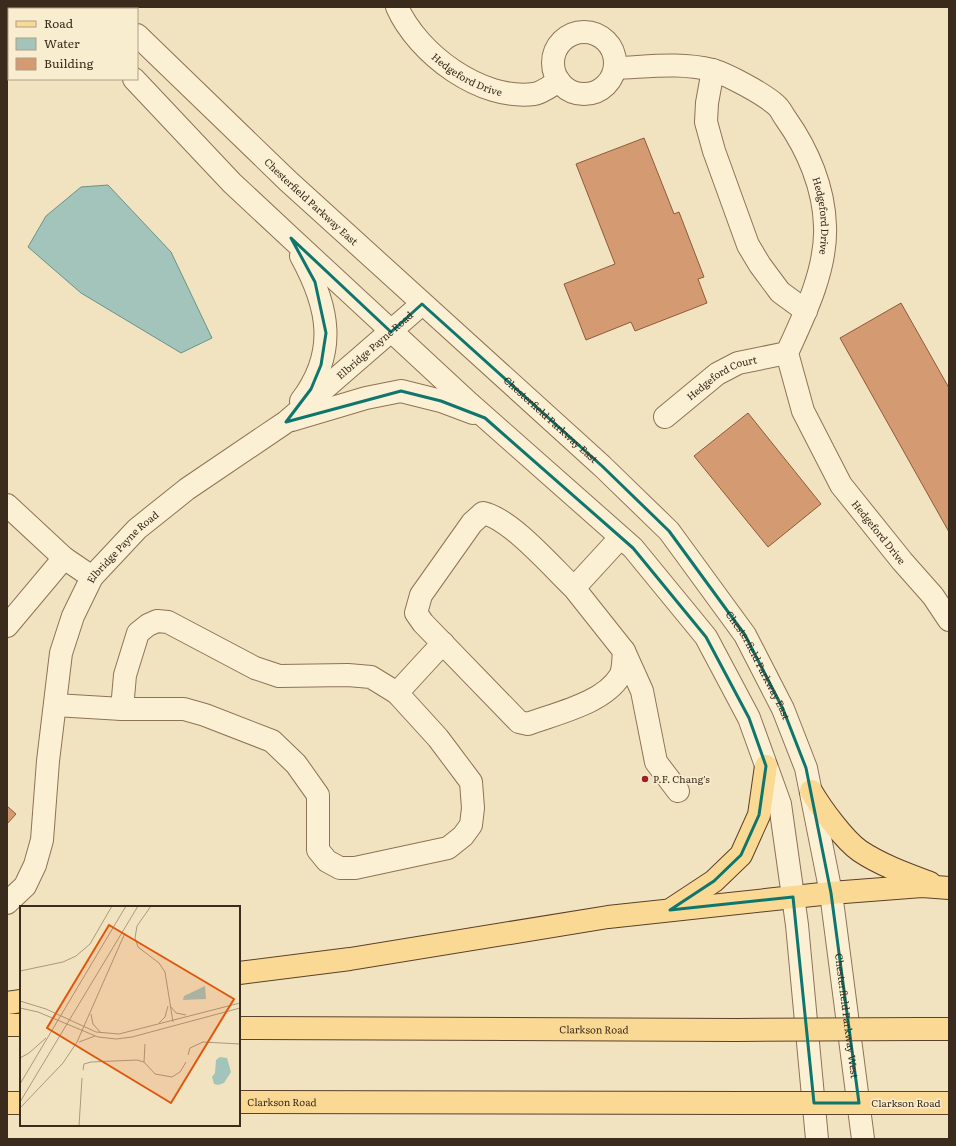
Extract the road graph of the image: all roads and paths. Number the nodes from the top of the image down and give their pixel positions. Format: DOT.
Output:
graph roads {
  1 [pos="397,7"];
  2 [pos="138,36"];
  3 [pos="615,68"];
  4 [pos="713,70"];
  5 [pos="135,80"];
  6 [pos="559,81"];
  7 [pos="291,238"];
  8 [pos="422,304"];
  9 [pos="806,311"];
  10 [pos="391,332"];
  11 [pos="787,353"];
  12 [pos="665,417"];
  13 [pos="485,418"];
  14 [pos="286,422"];
  15 [pos="7,505"];
  16 [pos="620,538"];
  17 [pos="64,558"];
  18 [pos="92,577"];
  19 [pos="574,588"];
  20 [pos="949,620"];
  21 [pos="7,626"];
  22 [pos="443,643"];
  23 [pos="624,651"];
  24 [pos="397,694"];
  25 [pos="55,705"];
  26 [pos="122,709"];
  27 [pos="766,766"];
  28 [pos="678,791"];
  29 [pos="811,791"];
  30 [pos="947,888"];
  31 [pos="831,893"];
  32 [pos="793,897"];
  33 [pos="7,903"];
  34 [pos="670,910"];
  35 [pos="240,973"];
  36 [pos="20,1001"];
  37 [pos="7,1003"];
  38 [pos="7,1025"];
  39 [pos="20,1025"];
  40 [pos="240,1028"];
  41 [pos="949,1029"];
  42 [pos="240,1102"];
  43 [pos="7,1103"];
  44 [pos="20,1103"];
  45 [pos="949,1103"];
  46 [pos="817,1139"];
  47 [pos="863,1139"];
  1 -- 6 [label="street, Hedgeford Drive"];
  2 -- 8 [label="street, Chesterfield Parkway East"];
  3 -- 4 [label="street, Hedgeford Drive"];
  3 -- 6 [label="street"];
  3 -- 6 [label="street"];
  4 -- 9 [label="street"];
  4 -- 9 [label="street, Hedgeford Drive"];
  5 -- 7 [label="street"];
  7 -- 10 [label="street"];
  7 -- 14 [label="street"];
  8 -- 10 [label="street, Elbridge Payne Road"];
  8 -- 29 [label="street, Chesterfield Parkway East"];
  9 -- 11 [label="street, Hedgeford Drive"];
  10 -- 13 [label="street"];
  10 -- 14 [label="street, Elbridge Payne Road"];
  11 -- 12 [label="street, Hedgeford Court"];
  11 -- 20 [label="street, Hedgeford Drive"];
  13 -- 14 [label="street"];
  13 -- 16 [label="street"];
  14 -- 18 [label="street, Elbridge Payne Road"];
  15 -- 17 [label="street"];
  16 -- 19 [label="street"];
  16 -- 27 [label="street"];
  17 -- 18 [label="street"];
  17 -- 21 [label="street"];
  18 -- 25 [label="street, Elbridge Payne Road"];
  19 -- 22 [label="street"];
  19 -- 23 [label="street"];
  22 -- 23 [label="street"];
  22 -- 24 [label="street"];
  23 -- 28 [label="street"];
  24 -- 26 [label="street"];
  24 -- 26 [label="street"];
  25 -- 26 [label="street"];
  25 -- 33 [label="street, Elbridge Payne Road"];
  27 -- 32 [label="street"];
  27 -- 34 [label="main road"];
  29 -- 30 [label="main road"];
  29 -- 31 [label="street, Chesterfield Parkway East"];
  30 -- 31 [label="main road"];
  31 -- 32 [label="main road"];
  31 -- 47 [label="street, Chesterfield Parkway West"];
  32 -- 34 [label="main road"];
  32 -- 46 [label="street"];
  34 -- 35 [label="main road"];
  36 -- 37 [label="main road"];
  38 -- 39 [label="main road"];
  40 -- 41 [label="main road, Clarkson Road, bridge"];
  42 -- 45 [label="main road, Clarkson Road, bridge"];
  43 -- 44 [label="main road"];
}
